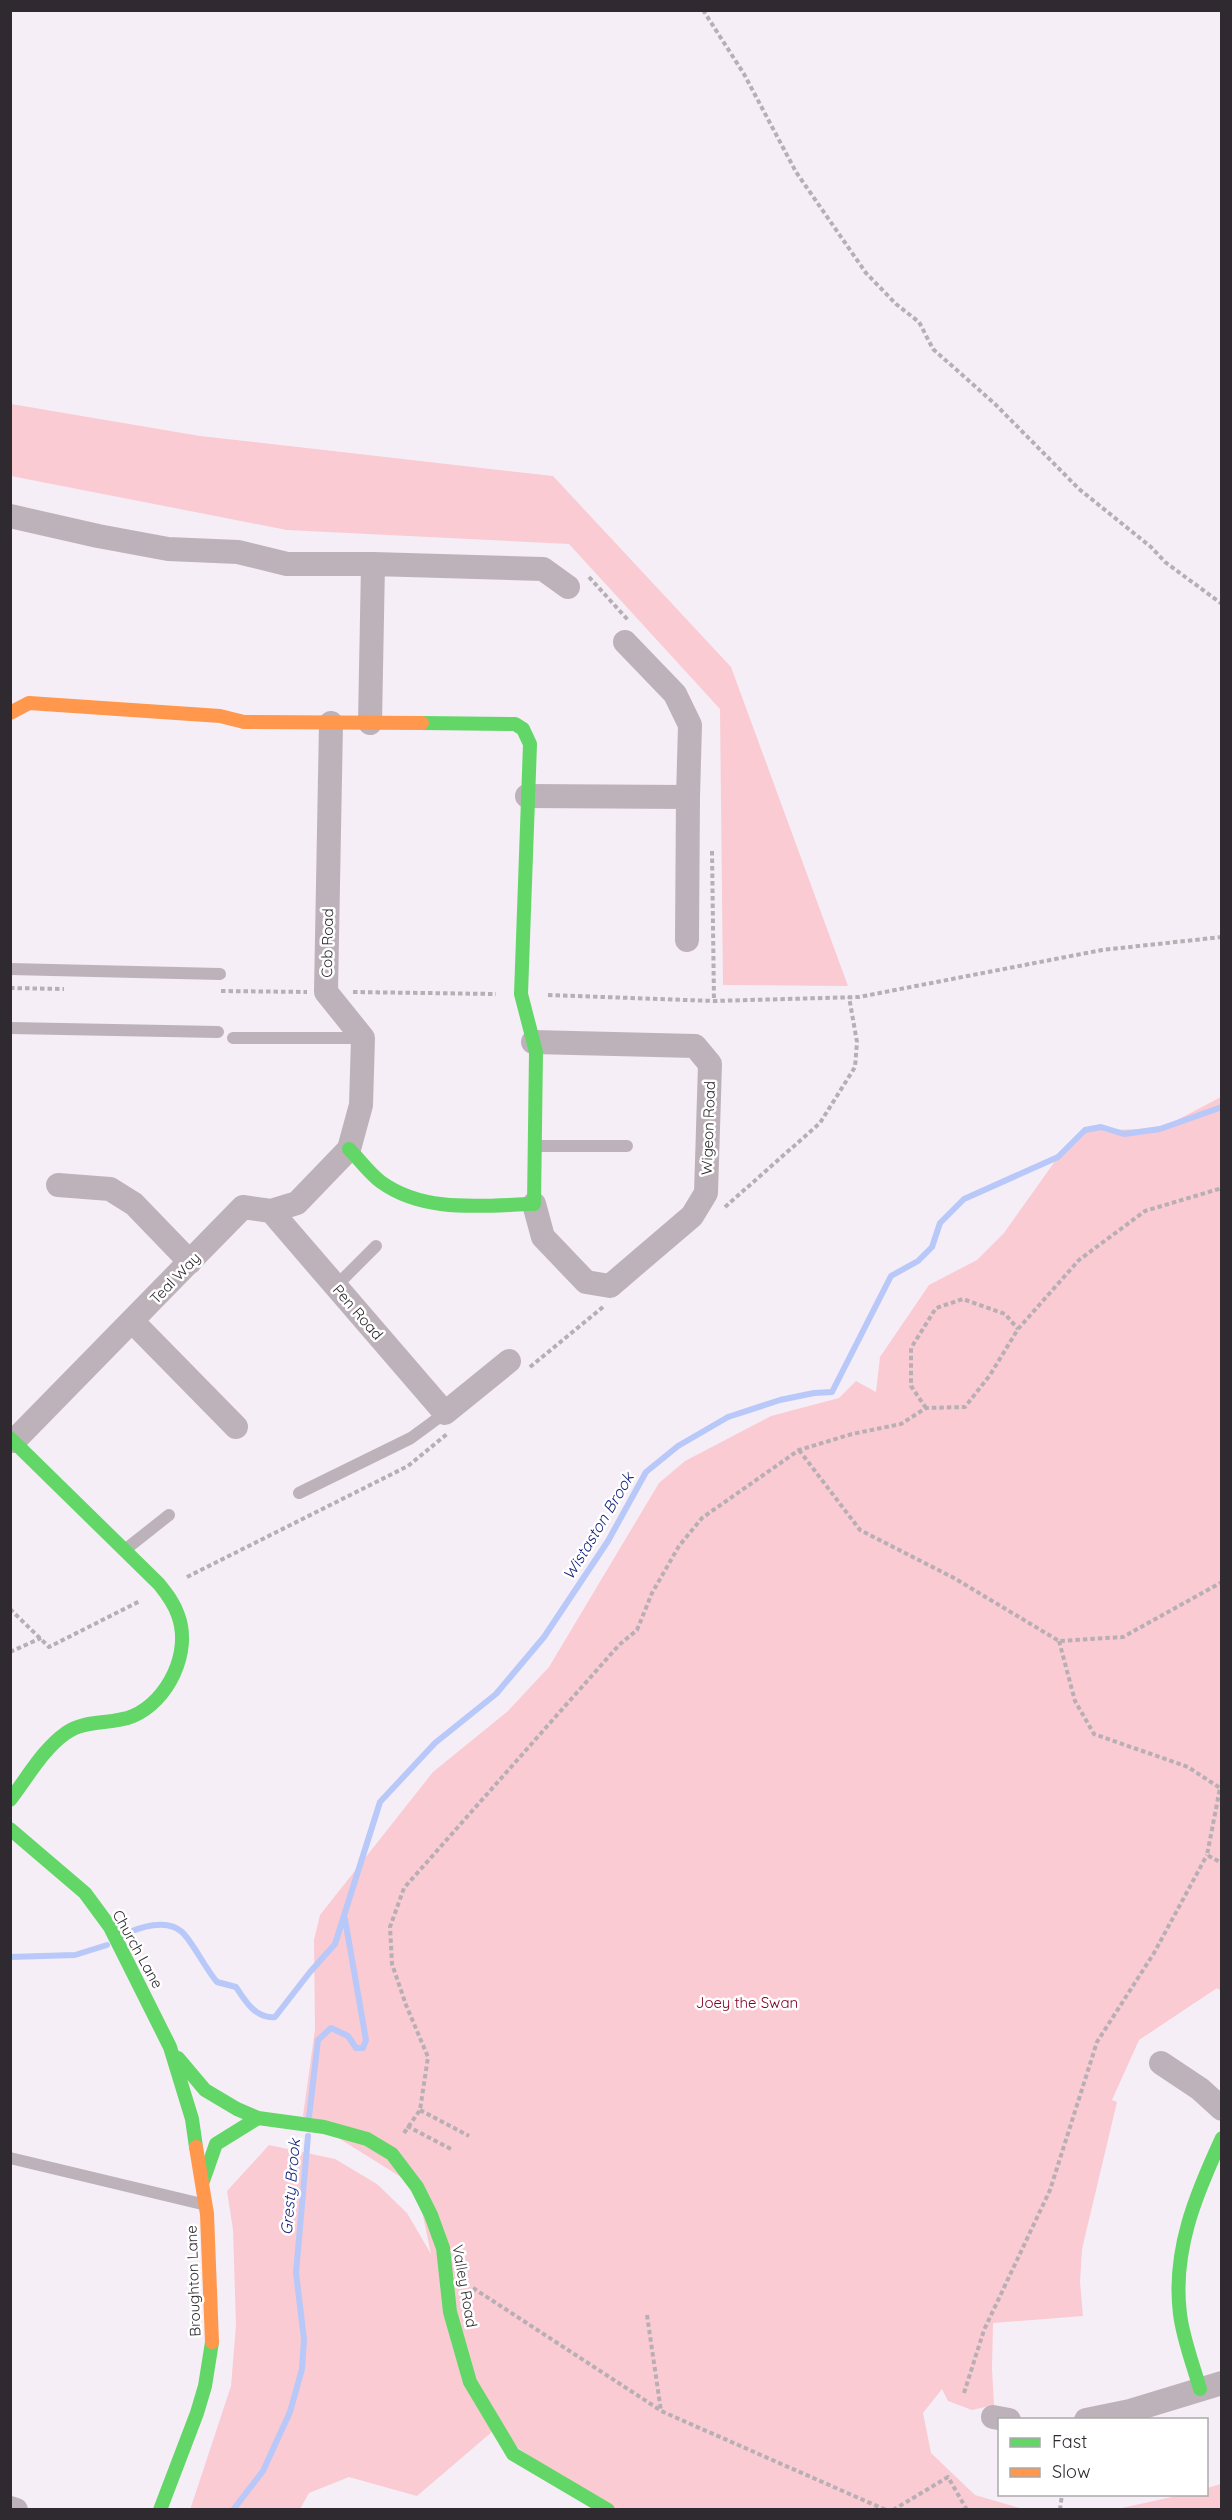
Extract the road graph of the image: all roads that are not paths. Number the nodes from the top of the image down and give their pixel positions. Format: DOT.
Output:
graph roads {
  1 [pos="10,516"];
  2 [pos="374,564"];
  3 [pos="578,582"];
  4 [pos="627,631"];
  5 [pos="12,707"];
  6 [pos="331,723"];
  7 [pos="370,723"];
  8 [pos="527,796"];
  9 [pos="688,797"];
  10 [pos="687,940"];
  11 [pos="10,969"];
  12 [pos="220,974"];
  13 [pos="10,1028"];
  14 [pos="218,1032"];
  15 [pos="233,1038"];
  16 [pos="363,1038"];
  17 [pos="533,1042"];
  18 [pos="534,1146"];
  19 [pos="627,1146"];
  20 [pos="350,1149"];
  21 [pos="58,1185"];
  22 [pos="534,1204"];
  23 [pos="271,1210"];
  24 [pos="376,1246"];
  25 [pos="190,1262"];
  26 [pos="336,1286"];
  27 [pos="132,1321"];
  28 [pos="509,1361"];
  29 [pos="445,1413"];
  30 [pos="236,1427"];
  31 [pos="12,1439"];
  32 [pos="299,1493"];
  33 [pos="169,1515"];
  34 [pos="124,1550"];
  35 [pos="10,1800"];
  36 [pos="10,1828"];
  37 [pos="170,2047"];
  38 [pos="1161,2063"];
  39 [pos="1221,2109"];
  40 [pos="258,2118"];
  41 [pos="1221,2138"];
  42 [pos="10,2158"];
  43 [pos="203,2181"];
  44 [pos="206,2205"];
  45 [pos="1211,2386"];
  46 [pos="1096,2418"];
  47 [pos="10,2508"];
  48 [pos="16,2510"];
  49 [pos="160,2510"];
  50 [pos="608,2510"];
  1 -- 2 [label="street"];
  2 -- 3 [label="street"];
  2 -- 7 [label="street"];
  4 -- 9 [label="street"];
  5 -- 6 [label="street"];
  6 -- 7 [label="street"];
  6 -- 16 [label="street, Cob Road"];
  7 -- 8 [label="street"];
  8 -- 9 [label="street"];
  8 -- 17 [label="street"];
  9 -- 10 [label="street"];
  11 -- 12 [label="lane"];
  13 -- 14 [label="lane"];
  15 -- 16 [label="lane"];
  16 -- 20 [label="street"];
  17 -- 18 [label="street"];
  17 -- 22 [label="street, Wigeon Road"];
  18 -- 19 [label="lane"];
  18 -- 22 [label="street"];
  20 -- 22 [label="street"];
  20 -- 23 [label="street, Teal Way"];
  21 -- 25 [label="street"];
  23 -- 25 [label="street, Teal Way"];
  23 -- 26 [label="street, Pen Road"];
  24 -- 26 [label="lane"];
  25 -- 27 [label="street, Teal Way"];
  26 -- 29 [label="street, Pen Road"];
  27 -- 30 [label="street"];
  27 -- 31 [label="street, Teal Way"];
  28 -- 29 [label="street"];
  29 -- 32 [label="lane"];
  31 -- 34 [label="street"];
  33 -- 34 [label="lane"];
  34 -- 35 [label="street"];
  36 -- 37 [label="street, Church Lane"];
  37 -- 40 [label="street, Valley Road"];
  37 -- 43 [label="street, Broughton Lane"];
  38 -- 39 [label="street"];
  40 -- 43 [label="street"];
  40 -- 50 [label="street, Valley Road"];
  41 -- 45 [label="street"];
  42 -- 44 [label="lane"];
  43 -- 44 [label="street, Broughton Lane"];
  44 -- 49 [label="street, Broughton Lane"];
  45 -- 46 [label="street"];
  47 -- 48 [label="street"];
}
